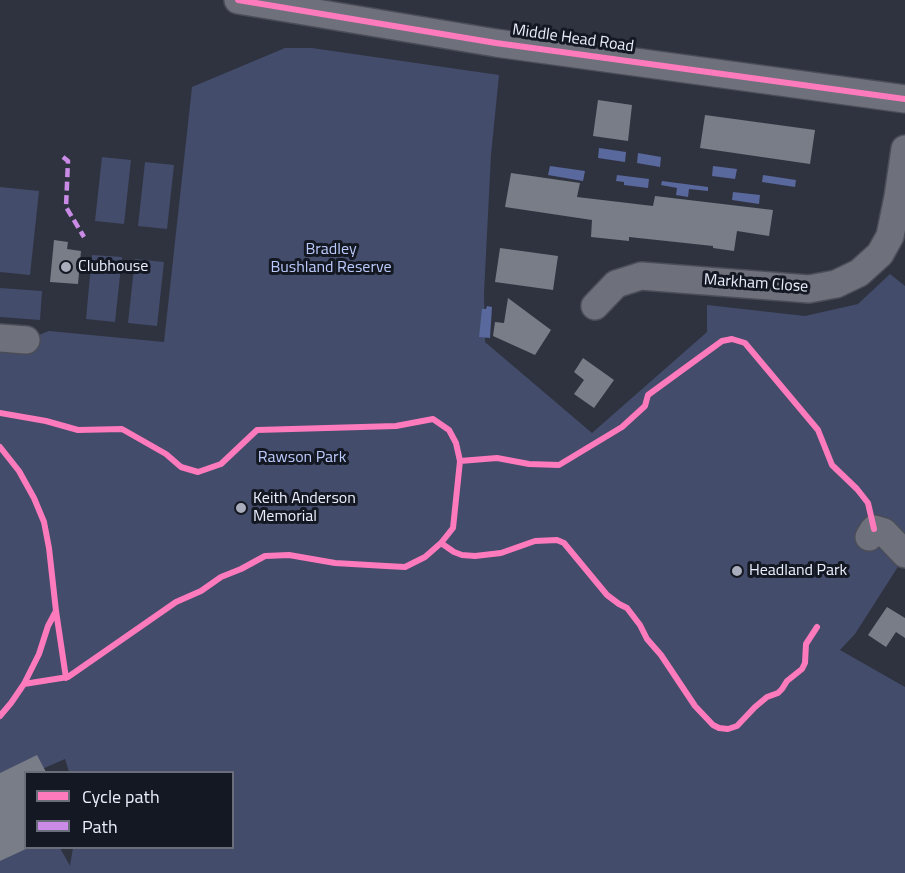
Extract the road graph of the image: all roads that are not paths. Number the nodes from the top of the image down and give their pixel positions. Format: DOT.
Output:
graph roads {
  1 [pos="238,0"];
  2 [pos="296,5"];
  3 [pos="905,99"];
  4 [pos="905,149"];
  5 [pos="595,306"];
  6 [pos="869,537"];
  7 [pos="905,554"];
  1 -- 2 [label="street, Middle Head Road"];
  2 -- 3 [label="street, Middle Head Road"];
  4 -- 5 [label="street, Markham Close"];
  6 -- 7 [label="street"];
}
